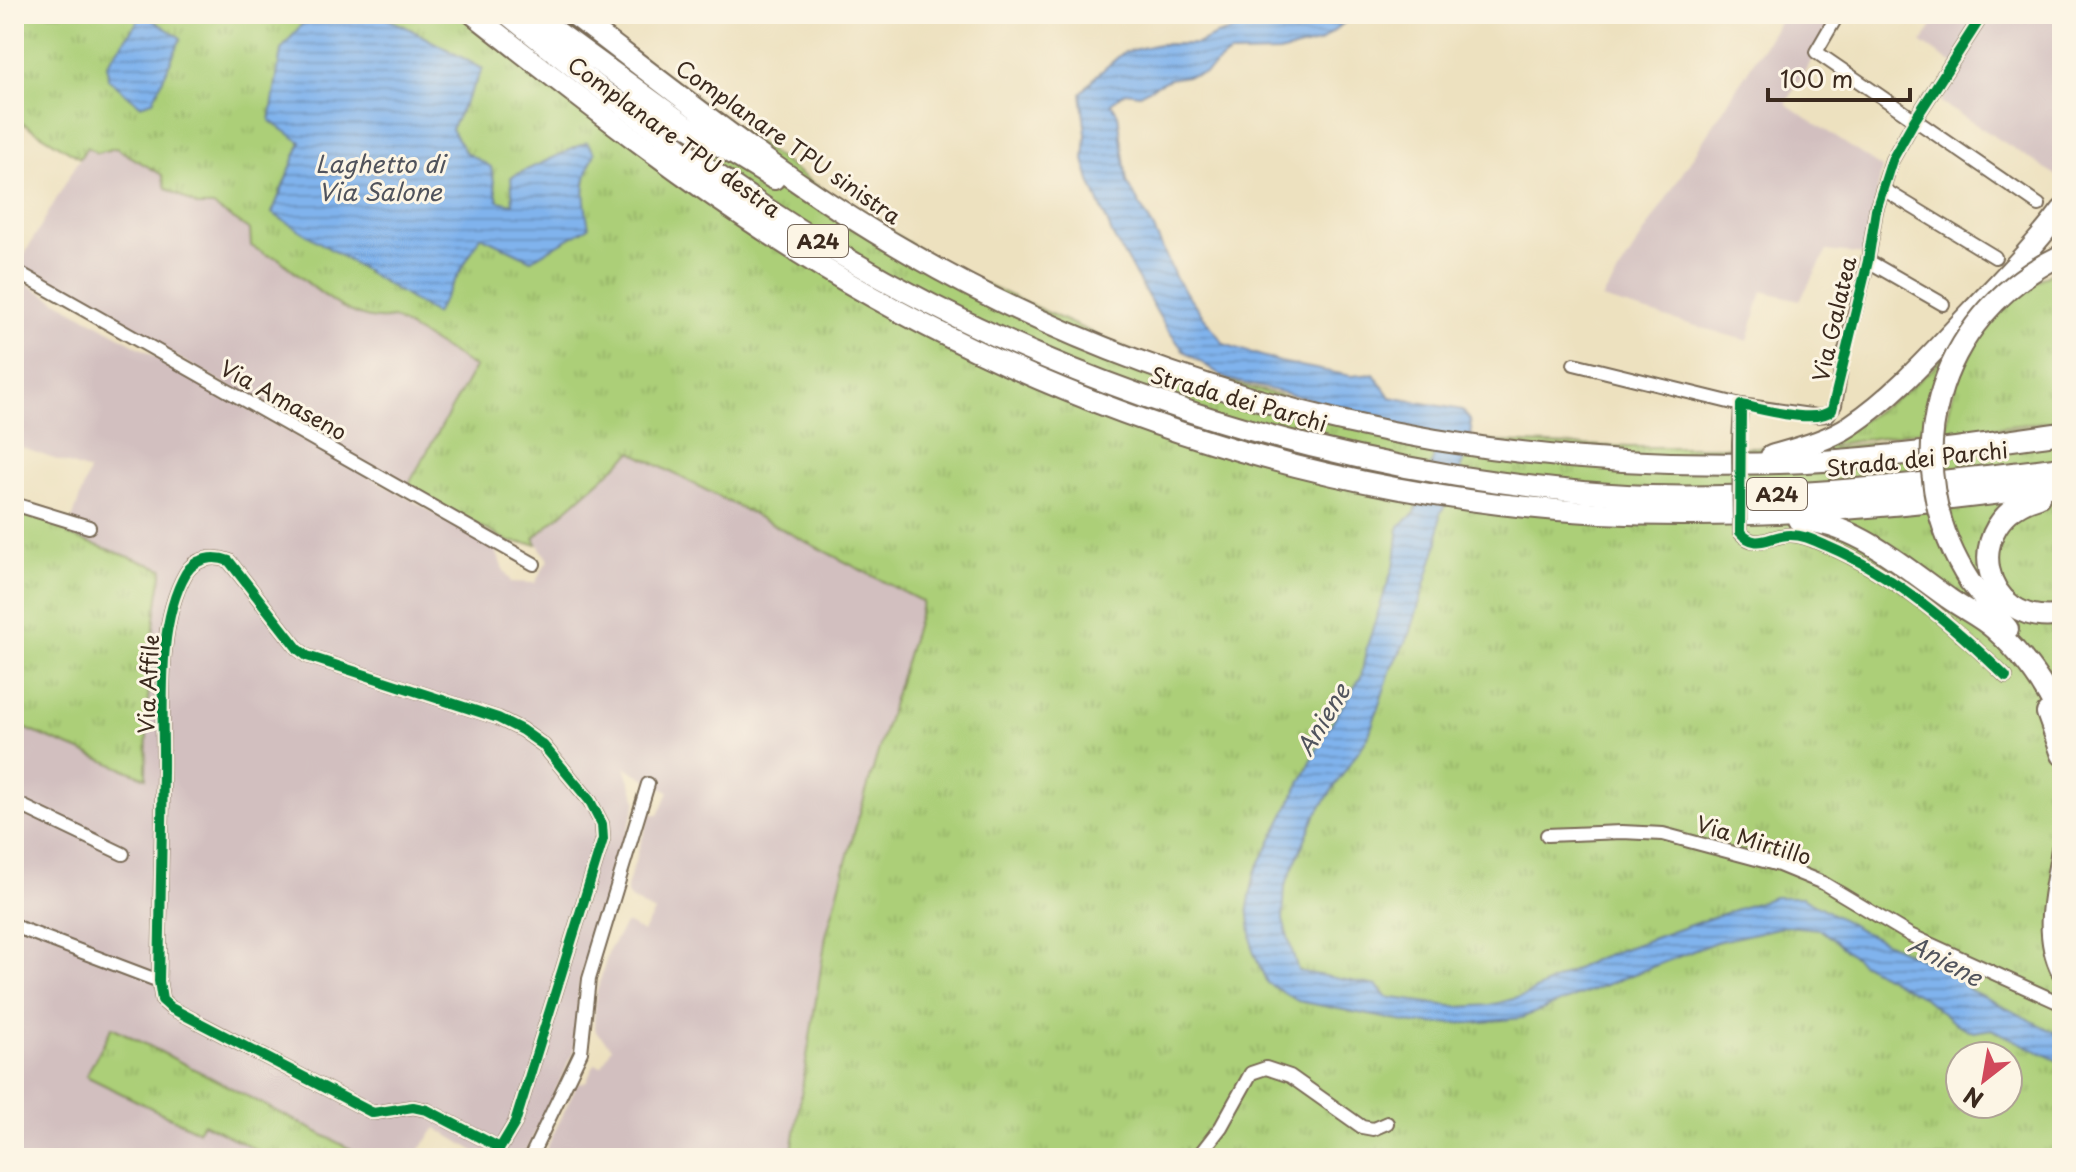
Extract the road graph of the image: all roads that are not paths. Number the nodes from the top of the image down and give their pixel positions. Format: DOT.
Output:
graph roads {
  1 [pos="473,14"];
  2 [pos="507,14"];
  3 [pos="527,14"];
  4 [pos="533,14"];
  5 [pos="573,14"];
  6 [pos="1983,14"];
  7 [pos="1834,21"];
  8 [pos="1914,121"];
  9 [pos="1883,189"];
  10 [pos="2039,205"];
  11 [pos="2062,210"];
  12 [pos="907,252"];
  13 [pos="2062,255"];
  14 [pos="1995,257"];
  15 [pos="1868,261"];
  16 [pos="14,270"];
  17 [pos="1943,304"];
  18 [pos="1574,364"];
  19 [pos="1171,391"];
  20 [pos="1741,405"];
  21 [pos="2062,433"];
  22 [pos="1743,453"];
  23 [pos="2062,453"];
  24 [pos="1493,466"];
  25 [pos="2062,467"];
  26 [pos="2062,485"];
  27 [pos="2062,492"];
  28 [pos="14,504"];
  29 [pos="1691,515"];
  30 [pos="89,527"];
  31 [pos="534,564"];
  32 [pos="1952,601"];
  33 [pos="2062,615"];
  34 [pos="2006,677"];
  35 [pos="2062,699"];
  36 [pos="2062,723"];
  37 [pos="2062,755"];
  38 [pos="648,784"];
  39 [pos="14,802"];
  40 [pos="1547,835"];
  41 [pos="2062,849"];
  42 [pos="123,854"];
  43 [pos="14,926"];
  44 [pos="2062,971"];
  45 [pos="159,981"];
  46 [pos="2062,1004"];
  47 [pos="1387,1123"];
  48 [pos="497,1153"];
  49 [pos="530,1158"];
  50 [pos="1197,1158"];
  1 -- 29 [label="highway, Complanare TPU destra"];
  2 -- 19 [label="highway, Strada dei Parchi / A24"];
  3 -- 19 [label="highway, Strada dei Parchi / A24"];
  4 -- 12 [label="highway"];
  5 -- 12 [label="highway, Complanare TPU sinistra"];
  6 -- 8 [label="street, Via Galatea"];
  7 -- 8 [label="street"];
  8 -- 9 [label="street, Via Galatea"];
  8 -- 10 [label="street"];
  9 -- 14 [label="street"];
  9 -- 15 [label="street, Via Galatea"];
  11 -- 22 [label="highway"];
  12 -- 19 [label="highway, Complanare TPU sinistra"];
  13 -- 35 [label="highway, bridge"];
  15 -- 17 [label="street"];
  15 -- 20 [label="street, Via Galatea"];
  16 -- 31 [label="street, Via Amaseno"];
  18 -- 20 [label="street"];
  19 -- 24 [label="highway, Complanare TPU sinistra"];
  19 -- 24 [label="highway, Strada dei Parchi / A24"];
  20 -- 22 [label="street"];
  21 -- 22 [label="highway, Complanare TPU sinistra"];
  22 -- 24 [label="highway, Complanare TPU sinistra"];
  22 -- 34 [label="street, bridge"];
  23 -- 24 [label="highway, Strada dei Parchi / A24"];
  24 -- 25 [label="highway, Strada dei Parchi / A24"];
  26 -- 29 [label="highway, Complanare TPU destra"];
  27 -- 33 [label="highway"];
  28 -- 30 [label="street"];
  29 -- 32 [label="highway"];
  32 -- 36 [label="highway"];
  32 -- 37 [label="highway"];
  38 -- 49 [label="street"];
  39 -- 42 [label="street"];
  40 -- 46 [label="street, Via Mirtillo"];
  41 -- 44 [label="highway"];
  43 -- 45 [label="street"];
  45 -- 48 [label="street, Via Affile"];
  45 -- 48 [label="street, Via Affile"];
  47 -- 50 [label="street"];
}
